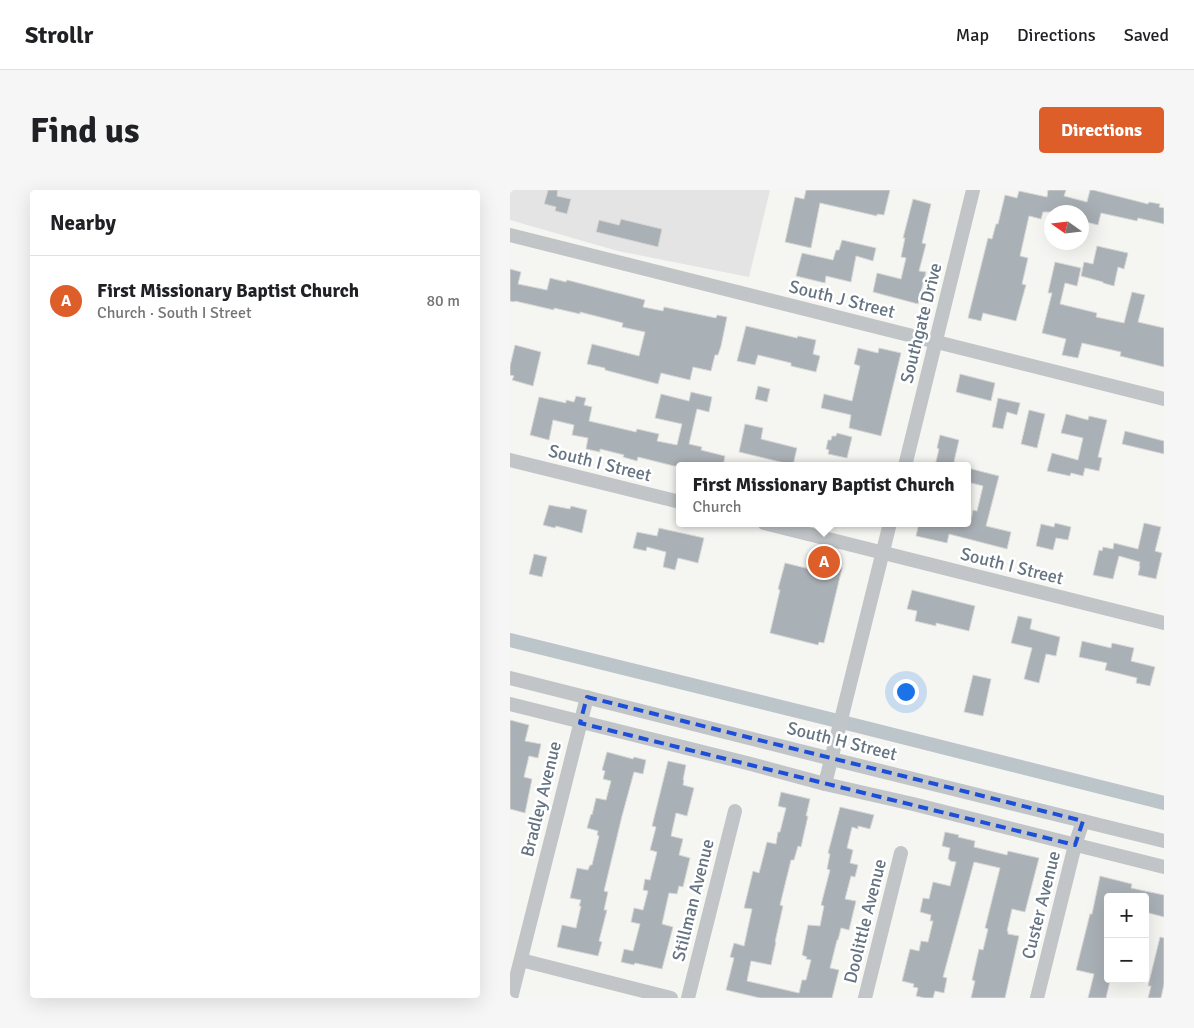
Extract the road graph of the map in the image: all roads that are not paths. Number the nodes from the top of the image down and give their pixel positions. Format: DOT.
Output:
graph roads {
  1 [pos="973,190"];
  2 [pos="510,235"];
  3 [pos="936,342"];
  4 [pos="1164,399"];
  5 [pos="510,460"];
  6 [pos="906,462"];
  7 [pos="676,501"];
  8 [pos="780,527"];
  9 [pos="889,527"];
  10 [pos="883,553"];
  11 [pos="1164,623"];
  12 [pos="510,678"];
  13 [pos="587,697"];
  14 [pos="510,704"];
  15 [pos="580,722"];
  16 [pos="832,759"];
  17 [pos="825,784"];
  18 [pos="735,811"];
  19 [pos="1083,821"];
  20 [pos="1164,841"];
  21 [pos="1075,845"];
  22 [pos="901,853"];
  23 [pos="1164,867"];
  24 [pos="521,960"];
  25 [pos="511,998"];
  26 [pos="671,998"];
  27 [pos="688,998"];
  28 [pos="865,998"];
  29 [pos="1037,998"];
  1 -- 3 [label="street, Southgate Drive"];
  2 -- 3 [label="street, South J Street"];
  3 -- 4 [label="street, South J Street"];
  3 -- 6 [label="street, Southgate Drive"];
  5 -- 7 [label="street, South I Street"];
  8 -- 10 [label="street, South I Street"];
  9 -- 10 [label="street"];
  10 -- 11 [label="street, South I Street"];
  10 -- 16 [label="street"];
  12 -- 13 [label="street, South H Street"];
  13 -- 15 [label="street, Bradley Avenue"];
  13 -- 16 [label="street, South H Street"];
  14 -- 15 [label="street"];
  15 -- 17 [label="street"];
  15 -- 24 [label="street, Bradley Avenue"];
  16 -- 17 [label="street"];
  16 -- 19 [label="street, South H Street"];
  17 -- 21 [label="street"];
  18 -- 27 [label="street, Stillman Avenue"];
  19 -- 20 [label="street, South H Street"];
  19 -- 21 [label="street, Custer Avenue"];
  21 -- 23 [label="street"];
  21 -- 29 [label="street, Custer Avenue"];
  22 -- 28 [label="street, Doolittle Avenue"];
  24 -- 25 [label="street, Bradley Avenue"];
  24 -- 26 [label="street"];
}
